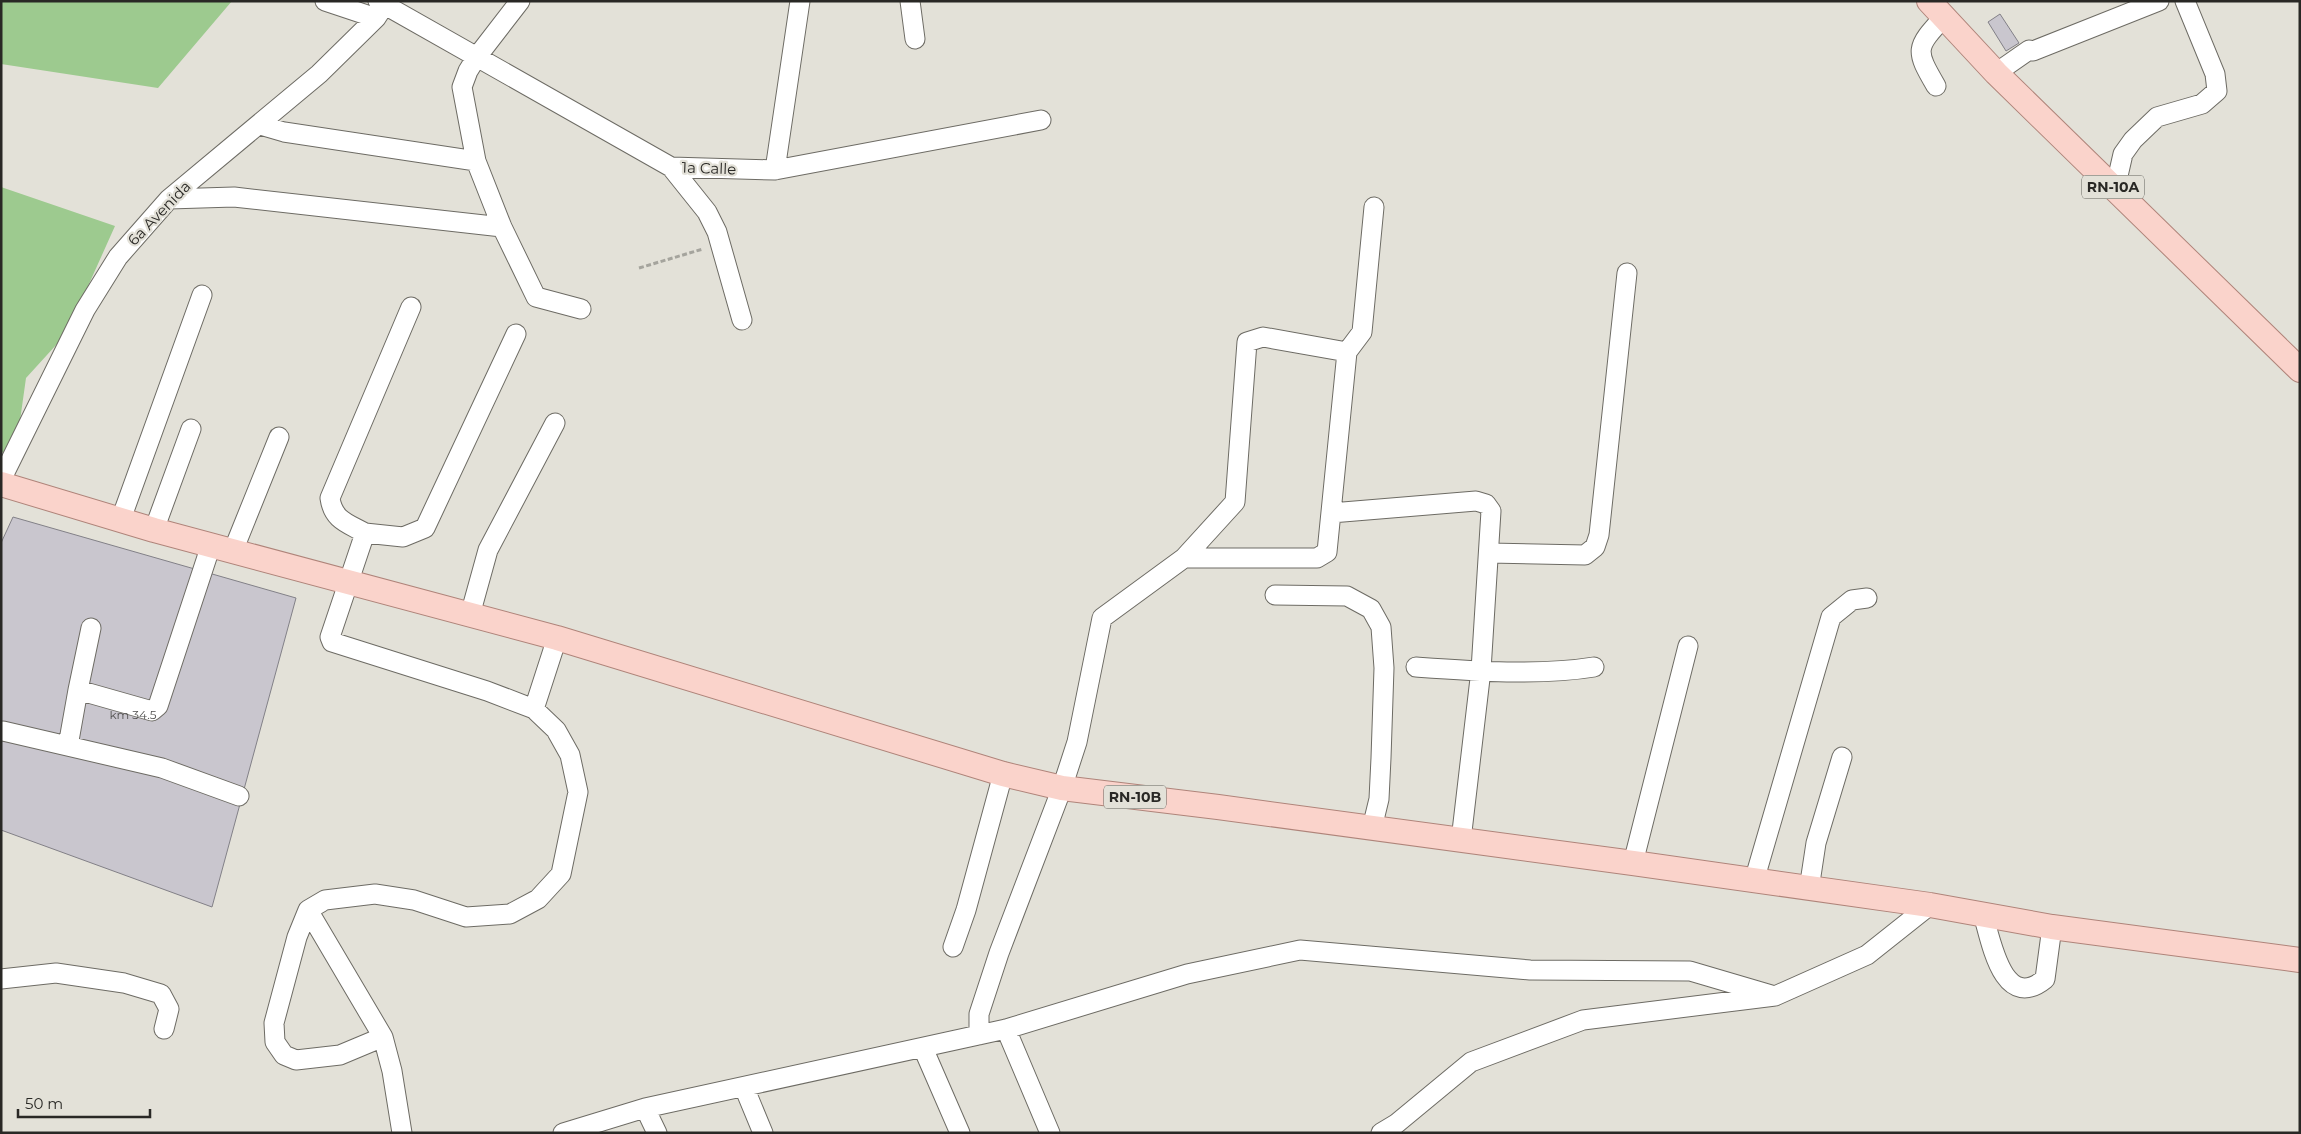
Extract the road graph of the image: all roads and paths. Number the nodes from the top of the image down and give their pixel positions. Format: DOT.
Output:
graph roads {
  1 [pos="324,1"];
  2 [pos="520,1"];
  3 [pos="800,1"];
  4 [pos="910,1"];
  5 [pos="2159,1"];
  6 [pos="2185,1"];
  7 [pos="381,7"];
  8 [pos="1936,9"];
  9 [pos="915,39"];
  10 [pos="476,58"];
  11 [pos="2001,77"];
  12 [pos="1936,86"];
  13 [pos="1041,120"];
  14 [pos="260,125"];
  15 [pos="476,161"];
  16 [pos="671,167"];
  17 [pos="775,170"];
  18 [pos="2115,189"];
  19 [pos="170,199"];
  20 [pos="1374,207"];
  21 [pos="502,227"];
  22 [pos="721,244"];
  23 [pos="639,268"];
  24 [pos="1627,273"];
  25 [pos="202,295"];
  26 [pos="411,306"];
  27 [pos="582,309"];
  28 [pos="742,320"];
  29 [pos="516,334"];
  30 [pos="1347,352"];
  31 [pos="2300,370"];
  32 [pos="555,422"];
  33 [pos="191,429"];
  34 [pos="278,437"];
  35 [pos="1,482"];
  36 [pos="1331,513"];
  37 [pos="121,519"];
  38 [pos="154,530"];
  39 [pos="365,533"];
  40 [pos="222,548"];
  41 [pos="1489,553"];
  42 [pos="1184,558"];
  43 [pos="350,583"];
  44 [pos="1275,595"];
  45 [pos="1867,598"];
  46 [pos="470,615"];
  47 [pos="91,628"];
  48 [pos="557,638"];
  49 [pos="1688,646"];
  50 [pos="1416,667"];
  51 [pos="1594,667"];
  52 [pos="1481,670"];
  53 [pos="78,690"];
  54 [pos="534,709"];
  55 [pos="2,735"];
  56 [pos="68,746"];
  57 [pos="1842,757"];
  58 [pos="1003,774"];
  59 [pos="1062,788"];
  60 [pos="239,796"];
  61 [pos="1372,828"];
  62 [pos="1461,840"];
  63 [pos="1633,864"];
  64 [pos="1754,881"];
  65 [pos="1810,888"];
  66 [pos="1930,905"];
  67 [pos="308,910"];
  68 [pos="1983,914"];
  69 [pos="2052,927"];
  70 [pos="953,947"];
  71 [pos="2299,961"];
  72 [pos="1,979"];
  73 [pos="1775,996"];
  74 [pos="164,1029"];
  75 [pos="1006,1029"];
  76 [pos="979,1036"];
  77 [pos="383,1037"];
  78 [pos="923,1048"];
  79 [pos="744,1086"];
  80 [pos="645,1108"];
  81 [pos="402,1133"];
  82 [pos="563,1133"];
  83 [pos="657,1133"];
  84 [pos="763,1133"];
  85 [pos="960,1133"];
  86 [pos="1050,1133"];
  87 [pos="1381,1133"];
  1 -- 7 [label="street, 1a Calle"];
  2 -- 10 [label="street"];
  3 -- 17 [label="street"];
  4 -- 9 [label="street"];
  5 -- 11 [label="street"];
  6 -- 18 [label="street"];
  7 -- 10 [label="street, 1a Calle"];
  7 -- 14 [label="street, 6a Avenida"];
  8 -- 11 [label="main road, RN-10A"];
  8 -- 12 [label="street"];
  10 -- 15 [label="street"];
  10 -- 16 [label="street, 1a Calle"];
  11 -- 18 [label="main road, RN-10A"];
  13 -- 17 [label="street, 1a Calle"];
  14 -- 15 [label="street"];
  14 -- 19 [label="street, 6a Avenida"];
  15 -- 21 [label="street"];
  16 -- 17 [label="street, 1a Calle"];
  16 -- 22 [label="street"];
  18 -- 31 [label="main road, RN-10A"];
  19 -- 21 [label="street"];
  19 -- 35 [label="street, 6a Avenida"];
  20 -- 30 [label="street"];
  21 -- 27 [label="street"];
  22 -- 23 [label="path"];
  22 -- 28 [label="street"];
  24 -- 41 [label="street"];
  25 -- 37 [label="street"];
  26 -- 39 [label="street"];
  29 -- 39 [label="street"];
  30 -- 36 [label="street"];
  30 -- 42 [label="street"];
  32 -- 46 [label="street"];
  33 -- 38 [label="street"];
  34 -- 40 [label="street"];
  35 -- 37 [label="main road, RN-10B"];
  36 -- 41 [label="street"];
  36 -- 42 [label="street"];
  37 -- 38 [label="main road, RN-10B"];
  38 -- 40 [label="main road, RN-10B"];
  39 -- 43 [label="street"];
  40 -- 43 [label="main road, RN-10B"];
  40 -- 53 [label="street"];
  41 -- 52 [label="street"];
  42 -- 59 [label="street"];
  43 -- 46 [label="main road, RN-10B"];
  43 -- 54 [label="street"];
  44 -- 61 [label="street"];
  45 -- 64 [label="street"];
  46 -- 48 [label="main road, RN-10B"];
  47 -- 53 [label="street"];
  48 -- 54 [label="street"];
  48 -- 58 [label="main road, RN-10B"];
  49 -- 63 [label="street"];
  50 -- 52 [label="street"];
  51 -- 52 [label="street"];
  52 -- 62 [label="street"];
  53 -- 56 [label="street"];
  54 -- 67 [label="street"];
  55 -- 56 [label="street"];
  56 -- 60 [label="street"];
  57 -- 65 [label="street"];
  58 -- 59 [label="main road, RN-10B"];
  58 -- 70 [label="street"];
  59 -- 61 [label="main road, RN-10B"];
  59 -- 76 [label="street"];
  61 -- 62 [label="main road, RN-10B"];
  62 -- 63 [label="main road, RN-10B"];
  63 -- 64 [label="main road, RN-10B"];
  64 -- 65 [label="main road, RN-10B"];
  65 -- 66 [label="main road, RN-10B"];
  66 -- 68 [label="main road, RN-10B"];
  66 -- 73 [label="street"];
  67 -- 77 [label="street"];
  67 -- 77 [label="street"];
  68 -- 69 [label="main road, RN-10B"];
  68 -- 69 [label="street"];
  69 -- 71 [label="main road, RN-10B"];
  72 -- 74 [label="street"];
  73 -- 75 [label="street"];
  73 -- 87 [label="street"];
  75 -- 76 [label="street"];
  75 -- 86 [label="street"];
  76 -- 78 [label="street"];
  77 -- 81 [label="street"];
  78 -- 79 [label="street"];
  78 -- 85 [label="street"];
  79 -- 80 [label="street"];
  79 -- 84 [label="street"];
  80 -- 82 [label="street"];
  80 -- 83 [label="street"];
}
